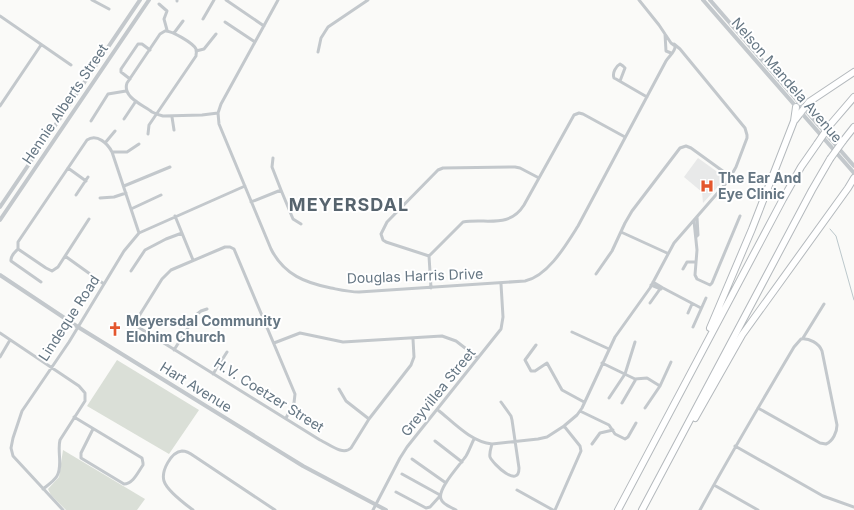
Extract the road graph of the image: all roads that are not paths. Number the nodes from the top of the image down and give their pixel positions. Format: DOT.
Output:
graph roads {
  1 [pos="92,0"];
  2 [pos="140,0"];
  3 [pos="149,0"];
  4 [pos="214,0"];
  5 [pos="226,0"];
  6 [pos="278,0"];
  7 [pos="368,0"];
  8 [pos="639,0"];
  9 [pos="703,0"];
  10 [pos="710,0"];
  11 [pos="159,4"];
  12 [pos="109,9"];
  13 [pos="0,16"];
  14 [pos="202,19"];
  15 [pos="182,21"];
  16 [pos="225,22"];
  17 [pos="264,26"];
  18 [pos="167,30"];
  19 [pos="174,33"];
  20 [pos="216,34"];
  21 [pos="664,34"];
  22 [pos="255,42"];
  23 [pos="672,44"];
  24 [pos="41,45"];
  25 [pos="666,45"];
  26 [pos="150,50"];
  27 [pos="196,51"];
  28 [pos="666,51"];
  29 [pos="318,52"];
  30 [pos="672,52"];
  31 [pos="684,55"];
  32 [pos="666,61"];
  33 [pos="71,65"];
  34 [pos="854,72"];
  35 [pos="130,79"];
  36 [pos="620,81"];
  37 [pos="126,91"];
  38 [pos="647,97"];
  39 [pos="854,97"];
  40 [pos="136,101"];
  41 [pos="0,106"];
  42 [pos="796,107"];
  43 [pos="802,110"];
  44 [pos="218,113"];
  45 [pos="157,114"];
  46 [pos="172,117"];
  47 [pos="124,119"];
  48 [pos="91,121"];
  49 [pos="794,121"];
  50 [pos="854,128"];
  51 [pos="174,130"];
  52 [pos="115,132"];
  53 [pos="148,134"];
  54 [pos="625,137"];
  55 [pos="105,143"];
  56 [pos="139,144"];
  57 [pos="112,152"];
  58 [pos="273,158"];
  59 [pos="854,166"];
  60 [pos="170,167"];
  61 [pos="68,168"];
  62 [pos="854,174"];
  63 [pos="730,177"];
  64 [pos="539,178"];
  65 [pos="854,178"];
  66 [pos="124,186"];
  67 [pos="245,186"];
  68 [pos="851,187"];
  69 [pos="281,190"];
  70 [pos="126,193"];
  71 [pos="161,194"];
  72 [pos="76,195"];
  73 [pos="100,198"];
  74 [pos="251,202"];
  75 [pos="0,207"];
  76 [pos="131,209"];
  77 [pos="174,216"];
  78 [pos="740,216"];
  79 [pos="697,217"];
  80 [pos="89,219"];
  81 [pos="0,220"];
  82 [pos="694,221"];
  83 [pos="301,224"];
  84 [pos="621,232"];
  85 [pos="139,233"];
  86 [pos="182,233"];
  87 [pos="696,237"];
  88 [pos="18,249"];
  89 [pos="667,253"];
  90 [pos="65,256"];
  91 [pos="429,256"];
  92 [pos="194,260"];
  93 [pos="696,262"];
  94 [pos="683,269"];
  95 [pos="132,271"];
  96 [pos="596,274"];
  97 [pos="0,275"];
  98 [pos="41,282"];
  99 [pos="652,283"];
  100 [pos="104,284"];
  101 [pos="501,284"];
  102 [pos="431,288"];
  103 [pos="662,289"];
  104 [pos="706,298"];
  105 [pos="650,303"];
  106 [pos="692,304"];
  107 [pos="824,304"];
  108 [pos="702,308"];
  109 [pos="207,309"];
  110 [pos="688,312"];
  111 [pos="78,327"];
  112 [pos="693,327"];
  113 [pos="572,332"];
  114 [pos="0,333"];
  115 [pos="803,338"];
  116 [pos="412,339"];
  117 [pos="10,340"];
  118 [pos="634,342"];
  119 [pos="274,343"];
  120 [pos="536,345"];
  121 [pos="609,348"];
  122 [pos="174,350"];
  123 [pos="702,351"];
  124 [pos="227,352"];
  125 [pos="0,357"];
  126 [pos="478,358"];
  127 [pos="671,362"];
  128 [pos="602,363"];
  129 [pos="50,367"];
  130 [pos="213,374"];
  131 [pos="625,374"];
  132 [pos="636,379"];
  133 [pos="660,386"];
  134 [pos="339,389"];
  135 [pos="609,398"];
  136 [pos="501,402"];
  137 [pos="584,402"];
  138 [pos="622,403"];
  139 [pos="645,408"];
  140 [pos="758,408"];
  141 [pos="438,410"];
  142 [pos="580,411"];
  143 [pos="74,417"];
  144 [pos="286,418"];
  145 [pos="369,419"];
  146 [pos="636,423"];
  147 [pos="564,426"];
  148 [pos="93,429"];
  149 [pos="613,430"];
  150 [pos="474,439"];
  151 [pos="435,440"];
  152 [pos="515,441"];
  153 [pos="492,444"];
  154 [pos="592,444"];
  155 [pos="735,446"];
  156 [pos="412,459"];
  157 [pos="462,462"];
  158 [pos="667,464"];
  159 [pos="402,474"];
  160 [pos="446,483"];
  161 [pos="714,485"];
  162 [pos="43,489"];
  163 [pos="517,490"];
  164 [pos="396,492"];
  165 [pos="440,495"];
  166 [pos="375,504"];
  167 [pos="854,507"];
  168 [pos="63,510"];
  169 [pos="193,510"];
  170 [pos="275,510"];
  171 [pos="372,510"];
  172 [pos="386,510"];
  173 [pos="456,510"];
  174 [pos="554,510"];
  175 [pos="618,510"];
  176 [pos="642,510"];
  177 [pos="700,510"];
  178 [pos="758,510"];
  1 -- 12 [label="street"];
  2 -- 75 [label="street, Hennie Alberts Street"];
  3 -- 81 [label="street, Hennie Alberts Street"];
  4 -- 14 [label="street"];
  5 -- 17 [label="street"];
  6 -- 17 [label="street"];
  7 -- 29 [label="street"];
  8 -- 21 [label="street, Douglas Harris Drive"];
  9 -- 42 [label="street, Nelson Mandela Avenue"];
  10 -- 43 [label="street, Nelson Mandela Avenue"];
  11 -- 18 [label="street"];
  13 -- 24 [label="street"];
  15 -- 19 [label="street"];
  16 -- 22 [label="street"];
  17 -- 22 [label="street"];
  18 -- 19 [label="street"];
  18 -- 26 [label="street"];
  19 -- 27 [label="street"];
  20 -- 27 [label="street"];
  21 -- 23 [label="street, Douglas Harris Drive"];
  21 -- 25 [label="street, Douglas Harris Drive"];
  22 -- 44 [label="street"];
  23 -- 25 [label="street"];
  23 -- 30 [label="street"];
  23 -- 31 [label="street, Douglas Harris Drive"];
  24 -- 33 [label="street"];
  24 -- 41 [label="street"];
  25 -- 28 [label="street, Douglas Harris Drive"];
  26 -- 35 [label="street"];
  26 -- 35 [label="street"];
  27 -- 45 [label="street"];
  28 -- 30 [label="street"];
  28 -- 32 [label="street, Douglas Harris Drive"];
  30 -- 31 [label="street"];
  30 -- 32 [label="street"];
  31 -- 63 [label="street, Douglas Harris Drive"];
  32 -- 38 [label="street, Douglas Harris Drive"];
  34 -- 43 [label="highway"];
  35 -- 37 [label="street"];
  36 -- 36 [label="street"];
  36 -- 38 [label="street"];
  37 -- 40 [label="street"];
  37 -- 48 [label="street"];
  38 -- 54 [label="street, Douglas Harris Drive"];
  39 -- 123 [label="highway, bridge"];
  40 -- 45 [label="street"];
  40 -- 47 [label="street"];
  42 -- 43 [label="street, Nelson Mandela Avenue"];
  42 -- 49 [label="highway"];
  43 -- 49 [label="highway"];
  43 -- 59 [label="street, Nelson Mandela Avenue"];
  43 -- 62 [label="street, Nelson Mandela Avenue"];
  44 -- 46 [label="street"];
  44 -- 67 [label="street, Douglas Harris Drive"];
  45 -- 46 [label="street"];
  45 -- 53 [label="street"];
  46 -- 51 [label="street"];
  49 -- 123 [label="highway"];
  50 -- 158 [label="highway, bridge"];
  52 -- 55 [label="street"];
  54 -- 64 [label="street"];
  54 -- 101 [label="street, Douglas Harris Drive"];
  55 -- 57 [label="street"];
  55 -- 61 [label="street"];
  56 -- 57 [label="street"];
  57 -- 66 [label="street"];
  58 -- 69 [label="street"];
  60 -- 66 [label="street"];
  61 -- 72 [label="street"];
  61 -- 88 [label="street"];
  63 -- 79 [label="street"];
  63 -- 84 [label="street"];
  64 -- 91 [label="street"];
  64 -- 91 [label="street"];
  65 -- 68 [label="highway"];
  66 -- 70 [label="street"];
  67 -- 74 [label="street, Douglas Harris Drive"];
  67 -- 77 [label="street, Lindeque Road"];
  68 -- 158 [label="highway"];
  69 -- 74 [label="street"];
  69 -- 83 [label="street"];
  70 -- 73 [label="street"];
  70 -- 76 [label="street"];
  71 -- 76 [label="street"];
  74 -- 102 [label="street, Douglas Harris Drive"];
  76 -- 85 [label="street"];
  77 -- 85 [label="street, Lindeque Road"];
  77 -- 86 [label="street"];
  78 -- 93 [label="street"];
  79 -- 82 [label="street"];
  79 -- 87 [label="street"];
  80 -- 90 [label="street"];
  82 -- 87 [label="street"];
  82 -- 89 [label="street"];
  84 -- 89 [label="street"];
  84 -- 96 [label="street"];
  85 -- 100 [label="street, Lindeque Road"];
  86 -- 92 [label="street"];
  86 -- 95 [label="street"];
  87 -- 93 [label="street"];
  88 -- 90 [label="street"];
  88 -- 98 [label="street"];
  89 -- 99 [label="street"];
  90 -- 100 [label="street"];
  91 -- 102 [label="street"];
  92 -- 119 [label="street, H.V. Coetzer Street"];
  92 -- 122 [label="street, H.V. Coetzer Street"];
  93 -- 94 [label="street"];
  97 -- 111 [label="street, Hart Avenue"];
  99 -- 103 [label="street"];
  99 -- 121 [label="street"];
  100 -- 111 [label="street, Lindeque Road"];
  101 -- 102 [label="street, Douglas Harris Drive"];
  101 -- 126 [label="street, Greyvillea Street"];
  103 -- 105 [label="street"];
  103 -- 106 [label="street"];
  104 -- 108 [label="street"];
  106 -- 108 [label="street"];
  106 -- 110 [label="street"];
  107 -- 115 [label="street"];
  108 -- 112 [label="street"];
  109 -- 122 [label="street"];
  111 -- 129 [label="street, Lindeque Road"];
  111 -- 166 [label="street, Hart Avenue"];
  113 -- 121 [label="street"];
  114 -- 117 [label="street"];
  115 -- 140 [label="street"];
  115 -- 140 [label="street"];
  116 -- 119 [label="street"];
  116 -- 126 [label="street"];
  116 -- 145 [label="street, H.V. Coetzer Street"];
  117 -- 125 [label="street"];
  117 -- 129 [label="street"];
  118 -- 131 [label="street"];
  119 -- 144 [label="street"];
  120 -- 137 [label="street"];
  121 -- 128 [label="street"];
  122 -- 130 [label="street, H.V. Coetzer Street"];
  123 -- 175 [label="highway"];
  124 -- 130 [label="street"];
  126 -- 141 [label="street, Greyvillea Street"];
  127 -- 133 [label="street"];
  128 -- 131 [label="street"];
  128 -- 137 [label="street"];
  129 -- 143 [label="street"];
  129 -- 162 [label="street, Lindeque Road"];
  130 -- 144 [label="street, H.V. Coetzer Street"];
  131 -- 132 [label="street"];
  131 -- 135 [label="street"];
  132 -- 133 [label="street"];
  132 -- 138 [label="street"];
  133 -- 139 [label="street"];
  134 -- 145 [label="street"];
  136 -- 152 [label="street"];
  137 -- 142 [label="street"];
  140 -- 155 [label="street"];
  141 -- 150 [label="street"];
  141 -- 166 [label="street, Greyvillea Street"];
  142 -- 147 [label="street"];
  142 -- 149 [label="street"];
  143 -- 148 [label="street"];
  143 -- 162 [label="street"];
  144 -- 145 [label="street, H.V. Coetzer Street"];
  146 -- 149 [label="street"];
  147 -- 152 [label="street"];
  147 -- 174 [label="street"];
  148 -- 148 [label="street"];
  149 -- 154 [label="street"];
  150 -- 153 [label="street"];
  150 -- 157 [label="street"];
  151 -- 157 [label="street"];
  152 -- 153 [label="street"];
  152 -- 153 [label="street"];
  155 -- 161 [label="street"];
  155 -- 167 [label="street"];
  156 -- 160 [label="street"];
  157 -- 160 [label="street"];
  158 -- 176 [label="highway"];
  159 -- 165 [label="street"];
  160 -- 165 [label="street"];
  161 -- 177 [label="street"];
  161 -- 178 [label="street"];
  162 -- 168 [label="street, Lindeque Road"];
  163 -- 174 [label="street"];
  164 -- 165 [label="street"];
  165 -- 173 [label="street"];
  166 -- 171 [label="street, Greyvillea Street"];
  166 -- 172 [label="street, Hart Avenue"];
  169 -- 170 [label="street"];
}
